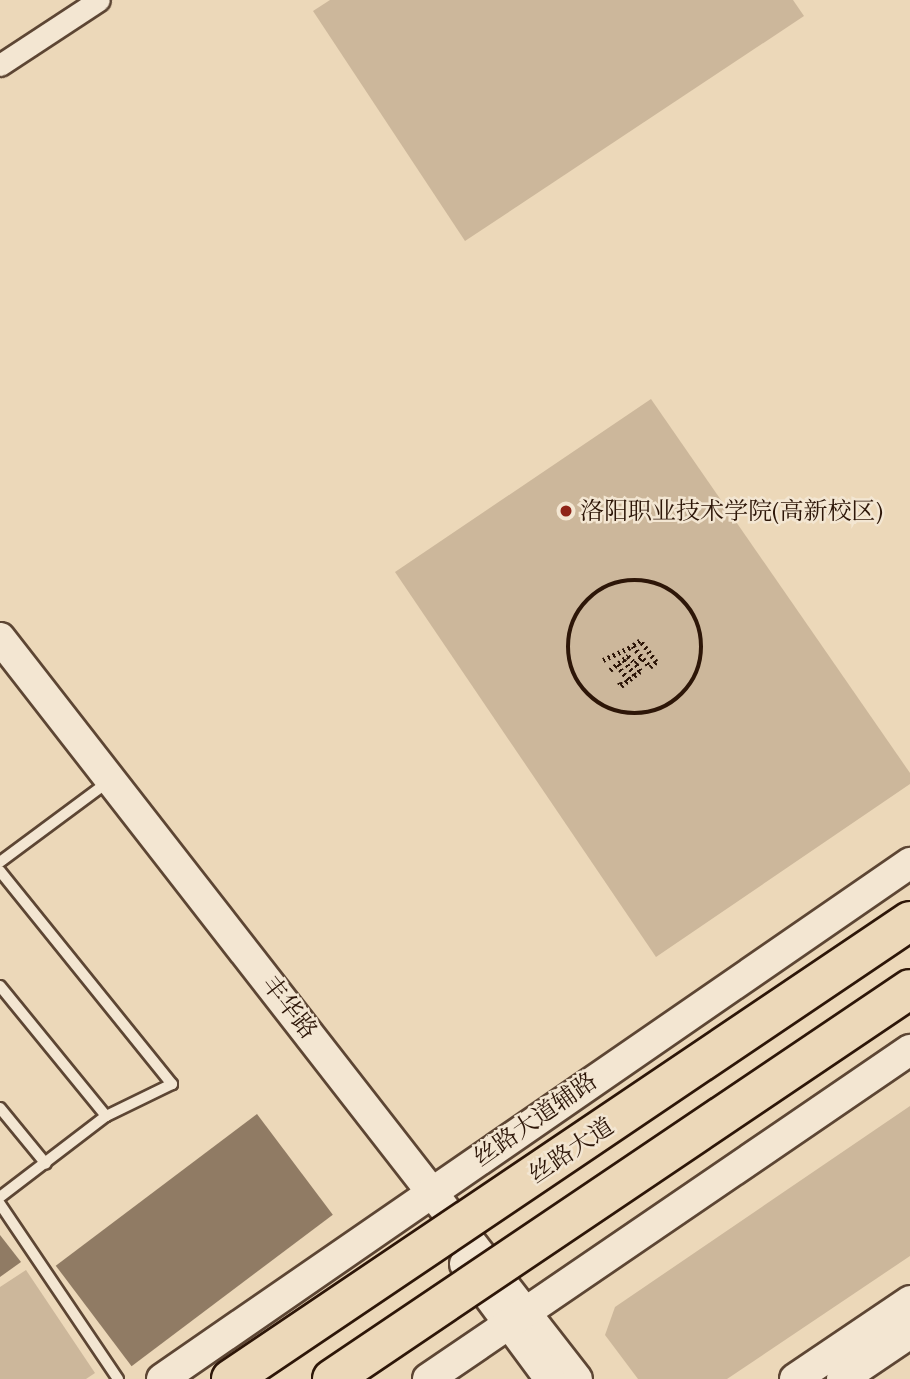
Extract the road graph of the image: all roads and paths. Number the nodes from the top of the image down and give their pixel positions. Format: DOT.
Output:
graph roads {
  1 [pos="99,0"];
  2 [pos="0,65"];
  3 [pos="0,638"];
  4 [pos="634,646"];
  5 [pos="635,653"];
  6 [pos="641,658"];
  7 [pos="603,660"];
  8 [pos="624,660"];
  9 [pos="638,663"];
  10 [pos="617,665"];
  11 [pos="0,668"];
  12 [pos="610,670"];
  13 [pos="635,675"];
  14 [pos="629,680"];
  15 [pos="620,682"];
  16 [pos="603,707"];
  17 [pos="104,785"];
  18 [pos="0,862"];
  19 [pos="910,863"];
  20 [pos="0,872"];
  21 [pos="910,921"];
  22 [pos="0,986"];
  23 [pos="910,989"];
  24 [pos="910,1050"];
  25 [pos="0,1108"];
  26 [pos="106,1116"];
  27 [pos="46,1164"];
  28 [pos="425,1196"];
  29 [pos="0,1197"];
  30 [pos="0,1204"];
  31 [pos="910,1301"];
  32 [pos="520,1318"];
  33 [pos="910,1333"];
  34 [pos="118,1379"];
  35 [pos="162,1379"];
  36 [pos="231,1379"];
  37 [pos="332,1379"];
  38 [pos="428,1379"];
  39 [pos="550,1379"];
  40 [pos="577,1379"];
  41 [pos="795,1379"];
  42 [pos="842,1379"];
  1 -- 2 [label="street"];
  3 -- 17 [label="main road, 丰华路"];
  4 -- 4 [label="path"];
  4 -- 7 [label="path"];
  5 -- 9 [label="path"];
  6 -- 9 [label="path"];
  8 -- 9 [label="path"];
  8 -- 10 [label="path"];
  8 -- 13 [label="path"];
  9 -- 13 [label="path"];
  10 -- 12 [label="path"];
  10 -- 14 [label="path"];
  11 -- 17 [label="main road, 丰华路"];
  13 -- 14 [label="path"];
  14 -- 15 [label="path"];
  16 -- 16 [label="path"];
  17 -- 18 [label="lane"];
  17 -- 28 [label="main road, 丰华路"];
  19 -- 28 [label="main road, 丝路大道辅路"];
  20 -- 26 [label="lane"];
  21 -- 36 [label="highway, 丝路大道, bridge"];
  22 -- 26 [label="lane"];
  23 -- 37 [label="highway, bridge"];
  24 -- 32 [label="main road"];
  25 -- 27 [label="lane"];
  26 -- 27 [label="lane"];
  27 -- 29 [label="lane"];
  28 -- 32 [label="main road, 丰华路"];
  28 -- 35 [label="main road, 丝路大道辅路"];
  30 -- 34 [label="lane"];
  31 -- 41 [label="main road"];
  32 -- 38 [label="main road"];
  32 -- 39 [label="main road, 丰华路"];
  32 -- 40 [label="main road, 丰华路"];
  33 -- 42 [label="main road"];
}
